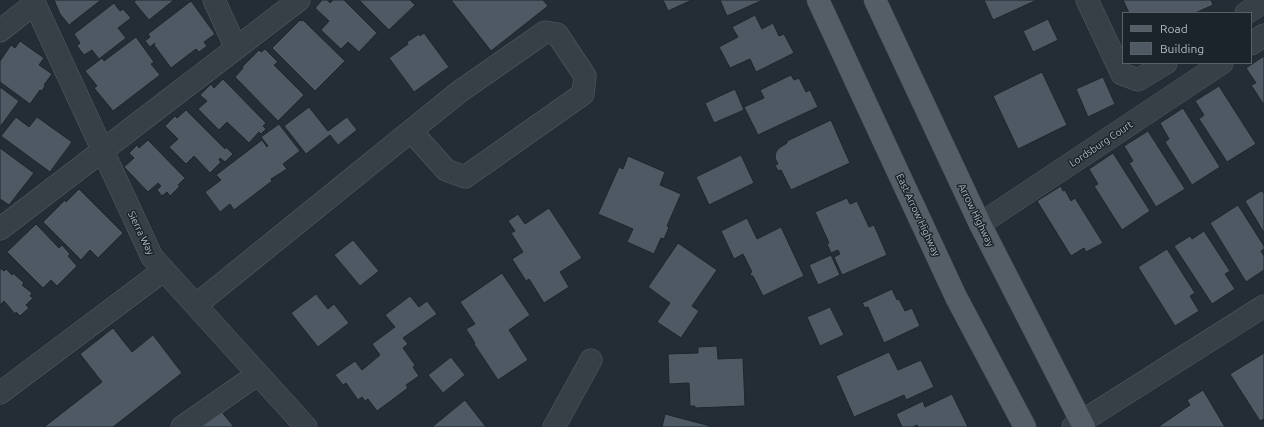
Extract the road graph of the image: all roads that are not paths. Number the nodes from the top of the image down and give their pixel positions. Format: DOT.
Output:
graph roads {
  1 [pos="214,0"];
  2 [pos="299,0"];
  3 [pos="818,0"];
  4 [pos="875,0"];
  5 [pos="1087,0"];
  6 [pos="34,2"];
  7 [pos="1264,2"];
  8 [pos="1248,12"];
  9 [pos="0,31"];
  10 [pos="1264,35"];
  11 [pos="1252,43"];
  12 [pos="236,48"];
  13 [pos="1164,64"];
  14 [pos="1220,64"];
  15 [pos="411,131"];
  16 [pos="102,150"];
  17 [pos="980,224"];
  18 [pos="0,229"];
  19 [pos="164,270"];
  20 [pos="196,305"];
  21 [pos="1264,306"];
  22 [pos="591,360"];
  23 [pos="258,374"];
  24 [pos="0,393"];
  25 [pos="1080,425"];
  26 [pos="182,427"];
  27 [pos="306,427"];
  28 [pos="554,427"];
  29 [pos="1025,427"];
  1 -- 12 [label="street"];
  2 -- 12 [label="street"];
  3 -- 29 [label="main road, East Arrow Highway"];
  4 -- 17 [label="main road, Arrow Highway"];
  5 -- 13 [label="street"];
  6 -- 9 [label="street"];
  6 -- 16 [label="street, Sierra Way"];
  7 -- 8 [label="street"];
  10 -- 11 [label="street"];
  12 -- 16 [label="street"];
  14 -- 17 [label="street, Lordsburg Court"];
  15 -- 15 [label="street"];
  15 -- 20 [label="street"];
  16 -- 18 [label="street"];
  16 -- 19 [label="street, Sierra Way"];
  17 -- 25 [label="main road, Arrow Highway"];
  19 -- 20 [label="street, Sierra Way"];
  19 -- 24 [label="street"];
  20 -- 23 [label="street, Sierra Way"];
  21 -- 25 [label="street"];
  22 -- 28 [label="street"];
  23 -- 26 [label="street"];
  23 -- 27 [label="street, Sierra Way"];
}
